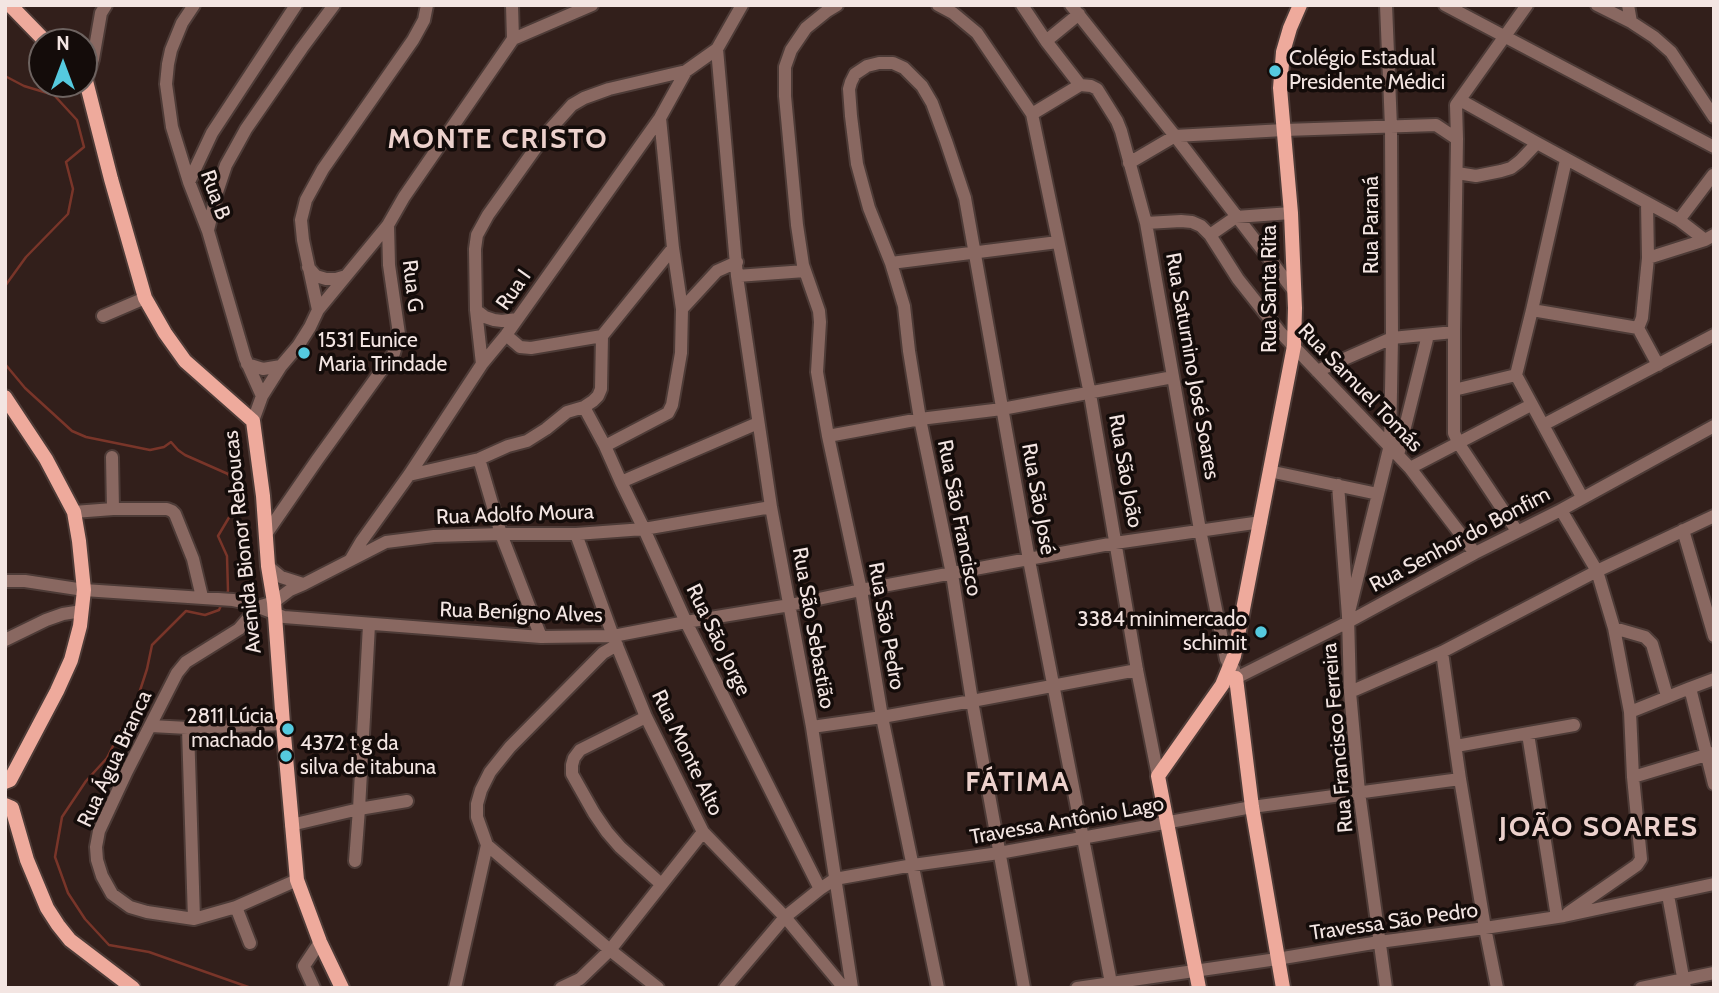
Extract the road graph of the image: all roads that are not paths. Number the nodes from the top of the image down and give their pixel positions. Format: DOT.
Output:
graph roads {
  1 [pos="10,5"];
  2 [pos="194,5"];
  3 [pos="296,5"];
  4 [pos="334,5"];
  5 [pos="427,5"];
  6 [pos="512,5"];
  7 [pos="592,5"];
  8 [pos="742,5"];
  9 [pos="837,5"];
  10 [pos="938,5"];
  11 [pos="1022,5"];
  12 [pos="1300,5"];
  13 [pos="1386,5"];
  14 [pos="1445,5"];
  15 [pos="1527,5"];
  16 [pos="1597,5"];
  17 [pos="1628,5"];
  18 [pos="101,8"];
  19 [pos="1075,10"];
  20 [pos="1631,22"];
  21 [pos="32,28"];
  22 [pos="98,28"];
  23 [pos="1505,37"];
  24 [pos="513,38"];
  25 [pos="1046,41"];
  26 [pos="717,49"];
  27 [pos="867,66"];
  28 [pos="686,71"];
  29 [pos="1080,85"];
  30 [pos="90,98"];
  31 [pos="1458,102"];
  32 [pos="1032,114"];
  33 [pos="1714,117"];
  34 [pos="660,118"];
  35 [pos="1436,125"];
  36 [pos="1391,127"];
  37 [pos="1284,130"];
  38 [pos="1175,136"];
  39 [pos="1457,139"];
  40 [pos="1536,144"];
  41 [pos="1714,147"];
  42 [pos="1566,159"];
  43 [pos="1129,163"];
  44 [pos="1457,173"];
  45 [pos="1714,175"];
  46 [pos="189,182"];
  47 [pos="1647,203"];
  48 [pos="1291,213"];
  49 [pos="1236,217"];
  50 [pos="1679,220"];
  51 [pos="1146,223"];
  52 [pos="388,225"];
  53 [pos="208,231"];
  54 [pos="1210,235"];
  55 [pos="1709,237"];
  56 [pos="1058,242"];
  57 [pos="673,248"];
  58 [pos="975,252"];
  59 [pos="1648,258"];
  60 [pos="891,263"];
  61 [pos="307,266"];
  62 [pos="737,269"];
  63 [pos="805,271"];
  64 [pos="346,276"];
  65 [pos="1294,290"];
  66 [pos="145,298"];
  67 [pos="682,309"];
  68 [pos="476,310"];
  69 [pos="1532,310"];
  70 [pos="316,315"];
  71 [pos="103,316"];
  72 [pos="517,319"];
  73 [pos="1638,328"];
  74 [pos="1454,332"];
  75 [pos="506,335"];
  76 [pos="1428,335"];
  77 [pos="1714,335"];
  78 [pos="602,336"];
  79 [pos="1392,338"];
  80 [pos="1294,346"];
  81 [pos="247,364"];
  82 [pos="482,364"];
  83 [pos="1658,365"];
  84 [pos="281,366"];
  85 [pos="1317,371"];
  86 [pos="1516,375"];
  87 [pos="1173,377"];
  88 [pos="1454,390"];
  89 [pos="1090,394"];
  90 [pos="262,396"];
  91 [pos="5,397"];
  92 [pos="1531,405"];
  93 [pos="584,407"];
  94 [pos="1002,409"];
  95 [pos="920,419"];
  96 [pos="253,421"];
  97 [pos="758,423"];
  98 [pos="1543,425"];
  99 [pos="1714,426"];
  100 [pos="828,436"];
  101 [pos="1459,444"];
  102 [pos="605,446"];
  103 [pos="1394,450"];
  104 [pos="112,457"];
  105 [pos="479,459"];
  106 [pos="1410,468"];
  107 [pos="1269,471"];
  108 [pos="409,475"];
  109 [pos="621,482"];
  110 [pos="1338,485"];
  111 [pos="1378,494"];
  112 [pos="1582,497"];
  113 [pos="771,507"];
  114 [pos="113,509"];
  115 [pos="1561,510"];
  116 [pos="74,512"];
  117 [pos="1714,516"];
  118 [pos="1261,522"];
  119 [pos="644,529"];
  120 [pos="1200,530"];
  121 [pos="1683,530"];
  122 [pos="1517,531"];
  123 [pos="266,534"];
  124 [pos="501,534"];
  125 [pos="576,534"];
  126 [pos="1115,543"];
  127 [pos="1475,553"];
  128 [pos="1029,560"];
  129 [pos="350,561"];
  130 [pos="268,566"];
  131 [pos="1597,571"];
  132 [pos="952,574"];
  133 [pos="5,581"];
  134 [pos="304,584"];
  135 [pos="84,590"];
  136 [pos="862,590"];
  137 [pos="202,597"];
  138 [pos="790,605"];
  139 [pos="258,607"];
  140 [pos="274,608"];
  141 [pos="82,611"];
  142 [pos="1348,619"];
  143 [pos="686,622"];
  144 [pos="369,625"];
  145 [pos="1614,628"];
  146 [pos="1714,636"];
  147 [pos="541,637"];
  148 [pos="5,640"];
  149 [pos="615,641"];
  150 [pos="1442,652"];
  151 [pos="1234,668"];
  152 [pos="1137,670"];
  153 [pos="1714,679"];
  154 [pos="1053,686"];
  155 [pos="1690,688"];
  156 [pos="1350,692"];
  157 [pos="1667,696"];
  158 [pos="972,701"];
  159 [pos="1630,712"];
  160 [pos="646,717"];
  161 [pos="882,717"];
  162 [pos="283,724"];
  163 [pos="1574,725"];
  164 [pos="151,726"];
  165 [pos="812,727"];
  166 [pos="188,729"];
  167 [pos="1528,734"];
  168 [pos="1456,746"];
  169 [pos="1711,754"];
  170 [pos="1158,776"];
  171 [pos="1633,777"];
  172 [pos="1460,779"];
  173 [pos="8,781"];
  174 [pos="1714,785"];
  175 [pos="1359,792"];
  176 [pos="407,801"];
  177 [pos="8,807"];
  178 [pos="1252,807"];
  179 [pos="359,809"];
  180 [pos="1166,824"];
  181 [pos="291,825"];
  182 [pos="703,832"];
  183 [pos="1084,838"];
  184 [pos="487,845"];
  185 [pos="999,853"];
  186 [pos="355,861"];
  187 [pos="913,865"];
  188 [pos="835,879"];
  189 [pos="297,880"];
  190 [pos="661,884"];
  191 [pos="1714,884"];
  192 [pos="820,888"];
  193 [pos="1668,894"];
  194 [pos="236,907"];
  195 [pos="785,916"];
  196 [pos="1560,916"];
  197 [pos="194,919"];
  198 [pos="1485,928"];
  199 [pos="320,942"];
  200 [pos="1378,942"];
  201 [pos="250,943"];
  202 [pos="610,950"];
  203 [pos="1278,959"];
  204 [pos="1196,971"];
  205 [pos="1714,973"];
  206 [pos="1684,983"];
  207 [pos="1112,986"];
  208 [pos="133,988"];
  209 [pos="314,988"];
  210 [pos="341,988"];
  211 [pos="455,988"];
  212 [pos="561,988"];
  213 [pos="657,988"];
  214 [pos="725,988"];
  215 [pos="844,988"];
  216 [pos="852,988"];
  217 [pos="938,988"];
  218 [pos="1024,988"];
  219 [pos="1077,988"];
  220 [pos="1199,988"];
  221 [pos="1283,988"];
  222 [pos="1386,988"];
  223 [pos="1497,988"];
  224 [pos="1641,988"];
  1 -- 21 [label="main road"];
  2 -- 46 [label="street, Rua B"];
  3 -- 46 [label="street"];
  4 -- 53 [label="street"];
  5 -- 61 [label="street"];
  6 -- 24 [label="street"];
  7 -- 24 [label="street"];
  8 -- 26 [label="street"];
  9 -- 63 [label="street, Rua São Pedro"];
  10 -- 32 [label="street"];
  11 -- 25 [label="street"];
  12 -- 37 [label="main road, Rua Santa Rita"];
  13 -- 36 [label="street, Rua Paraná"];
  14 -- 23 [label="street"];
  15 -- 23 [label="street"];
  16 -- 20 [label="street"];
  17 -- 20 [label="street"];
  18 -- 22 [label="street"];
  19 -- 25 [label="street"];
  19 -- 38 [label="street"];
  20 -- 33 [label="street"];
  23 -- 31 [label="street"];
  23 -- 41 [label="street"];
  24 -- 52 [label="street"];
  25 -- 29 [label="street"];
  26 -- 28 [label="street, Rua I"];
  26 -- 62 [label="street, Rua São Sebastião"];
  27 -- 58 [label="street, Rua São José"];
  27 -- 60 [label="street, Rua São Francisco"];
  28 -- 34 [label="street, Rua I"];
  28 -- 68 [label="street"];
  29 -- 32 [label="street"];
  29 -- 43 [label="street, Rua Saturnino José Soares"];
  30 -- 66 [label="main road, Avenida Bionor Reboucas"];
  31 -- 35 [label="street"];
  31 -- 39 [label="street"];
  31 -- 40 [label="street"];
  32 -- 56 [label="street, Rua São João"];
  34 -- 57 [label="street"];
  34 -- 72 [label="street, Rua I"];
  35 -- 36 [label="street"];
  35 -- 39 [label="street"];
  36 -- 37 [label="street"];
  36 -- 79 [label="street, Rua Paraná"];
  37 -- 38 [label="street"];
  37 -- 48 [label="main road, Rua Santa Rita"];
  38 -- 43 [label="street"];
  38 -- 49 [label="street"];
  39 -- 44 [label="street"];
  40 -- 42 [label="street"];
  40 -- 44 [label="street"];
  42 -- 47 [label="street"];
  42 -- 69 [label="street"];
  43 -- 51 [label="street, Rua Saturnino José Soares"];
  44 -- 74 [label="street"];
  45 -- 50 [label="street"];
  46 -- 53 [label="street, Rua B"];
  47 -- 50 [label="street"];
  47 -- 59 [label="street"];
  48 -- 49 [label="street"];
  48 -- 65 [label="main road, Rua Santa Rita"];
  49 -- 54 [label="street"];
  49 -- 65 [label="street"];
  50 -- 55 [label="street"];
  51 -- 54 [label="street"];
  51 -- 87 [label="street, Rua Saturnino José Soares"];
  52 -- 64 [label="street"];
  52 -- 123 [label="street, Rua G"];
  53 -- 81 [label="street, Rua B"];
  54 -- 80 [label="street, Rua Samuel Tomás"];
  55 -- 59 [label="street"];
  56 -- 58 [label="street"];
  56 -- 89 [label="street, Rua São João"];
  57 -- 67 [label="street"];
  57 -- 78 [label="street"];
  58 -- 60 [label="street"];
  58 -- 94 [label="street, Rua São José"];
  59 -- 73 [label="street"];
  60 -- 95 [label="street, Rua São Francisco"];
  61 -- 64 [label="street"];
  61 -- 70 [label="street"];
  62 -- 63 [label="street"];
  62 -- 67 [label="street"];
  62 -- 97 [label="street, Rua São Sebastião"];
  63 -- 100 [label="street, Rua São Pedro"];
  64 -- 70 [label="street"];
  65 -- 80 [label="main road, Rua Santa Rita"];
  66 -- 71 [label="street"];
  66 -- 96 [label="main road, Avenida Bionor Reboucas"];
  67 -- 102 [label="street"];
  68 -- 72 [label="street"];
  68 -- 82 [label="street"];
  69 -- 73 [label="street"];
  69 -- 86 [label="street"];
  70 -- 84 [label="street"];
  72 -- 75 [label="street, Rua I"];
  73 -- 83 [label="street"];
  74 -- 76 [label="street"];
  74 -- 88 [label="street"];
  75 -- 78 [label="street"];
  75 -- 82 [label="street, Rua I"];
  76 -- 79 [label="street"];
  76 -- 103 [label="street"];
  77 -- 83 [label="street"];
  78 -- 93 [label="street"];
  79 -- 85 [label="street"];
  79 -- 103 [label="street, Rua Paraná"];
  80 -- 85 [label="street, Rua Samuel Tomás"];
  80 -- 107 [label="main road, Rua Santa Rita"];
  81 -- 84 [label="street"];
  81 -- 90 [label="street, Rua B"];
  82 -- 108 [label="street, Rua I"];
  83 -- 98 [label="street"];
  84 -- 90 [label="street"];
  85 -- 103 [label="street, Rua Samuel Tomás"];
  86 -- 88 [label="street"];
  86 -- 92 [label="street"];
  87 -- 89 [label="street"];
  87 -- 120 [label="street, Rua Saturnino José Soares"];
  88 -- 101 [label="street"];
  89 -- 94 [label="street"];
  89 -- 126 [label="street, Rua São João"];
  90 -- 96 [label="street"];
  91 -- 116 [label="main road"];
  92 -- 98 [label="street"];
  92 -- 101 [label="street"];
  93 -- 102 [label="street, Rua São Jorge"];
  93 -- 105 [label="street"];
  94 -- 95 [label="street"];
  94 -- 128 [label="street, Rua São José"];
  95 -- 100 [label="street"];
  95 -- 132 [label="street, Rua São Francisco"];
  96 -- 123 [label="main road, Avenida Bionor Reboucas"];
  97 -- 109 [label="street"];
  97 -- 113 [label="street, Rua São Sebastião"];
  98 -- 112 [label="street"];
  99 -- 112 [label="street, Rua Senhor do Bonfim"];
  100 -- 136 [label="street, Rua São Pedro"];
  101 -- 106 [label="street"];
  101 -- 122 [label="street"];
  102 -- 109 [label="street, Rua São Jorge"];
  103 -- 106 [label="street, Rua Samuel Tomás"];
  103 -- 111 [label="street"];
  104 -- 114 [label="street"];
  105 -- 108 [label="street"];
  105 -- 124 [label="street"];
  106 -- 127 [label="street, Rua Samuel Tomás"];
  107 -- 110 [label="street"];
  107 -- 118 [label="main road, Rua Santa Rita"];
  108 -- 129 [label="street, Rua I"];
  109 -- 119 [label="street, Rua São Jorge"];
  110 -- 111 [label="street"];
  110 -- 142 [label="street, Rua Francisco Ferreira"];
  111 -- 142 [label="street"];
  112 -- 115 [label="street, Rua Senhor do Bonfim"];
  113 -- 119 [label="street, Rua Adolfo Moura"];
  113 -- 138 [label="street, Rua São Sebastião"];
  114 -- 116 [label="street"];
  114 -- 137 [label="street"];
  115 -- 122 [label="street, Rua Senhor do Bonfim"];
  115 -- 131 [label="street"];
  116 -- 135 [label="main road"];
  117 -- 121 [label="street"];
  118 -- 120 [label="street, Rua Benígno Alves"];
  118 -- 151 [label="main road, Rua Santa Rita"];
  119 -- 125 [label="street, Rua Adolfo Moura"];
  119 -- 143 [label="street, Rua São Jorge"];
  120 -- 126 [label="street, Rua Benígno Alves"];
  120 -- 151 [label="street, Rua Saturnino José Soares"];
  121 -- 131 [label="street"];
  121 -- 146 [label="street"];
  122 -- 127 [label="street, Rua Senhor do Bonfim"];
  123 -- 130 [label="main road, Avenida Bionor Reboucas"];
  124 -- 125 [label="street, Rua Adolfo Moura"];
  124 -- 129 [label="street, Rua Adolfo Moura"];
  124 -- 147 [label="street"];
  125 -- 149 [label="street, Rua Monte Alto"];
  126 -- 128 [label="street, Rua Benígno Alves"];
  126 -- 152 [label="street, Rua São João"];
  127 -- 142 [label="street, Rua Senhor do Bonfim"];
  128 -- 132 [label="street, Rua Benígno Alves"];
  128 -- 154 [label="street, Rua São José"];
  129 -- 134 [label="street, Rua Adolfo Moura"];
  130 -- 134 [label="street"];
  130 -- 140 [label="main road, Avenida Bionor Reboucas"];
  131 -- 145 [label="street"];
  131 -- 150 [label="street"];
  132 -- 136 [label="street, Rua Benígno Alves"];
  132 -- 158 [label="street, Rua São Francisco"];
  133 -- 135 [label="street"];
  134 -- 140 [label="street, Rua Adolfo Moura"];
  135 -- 137 [label="street"];
  135 -- 141 [label="main road"];
  136 -- 138 [label="street, Rua Benígno Alves"];
  136 -- 161 [label="street, Rua São Pedro"];
  137 -- 139 [label="street"];
  138 -- 143 [label="street, Rua Benígno Alves"];
  138 -- 165 [label="street, Rua São Sebastião"];
  139 -- 140 [label="street, Rua Adolfo Moura"];
  139 -- 164 [label="street, Rua Água Branca"];
  140 -- 144 [label="street, Rua Benígno Alves"];
  140 -- 162 [label="main road, Avenida Bionor Reboucas"];
  141 -- 148 [label="street"];
  141 -- 173 [label="main road"];
  142 -- 151 [label="street, Rua Senhor do Bonfim"];
  142 -- 156 [label="street, Rua Francisco Ferreira"];
  143 -- 149 [label="street, Rua Benígno Alves"];
  143 -- 192 [label="street, Rua São Jorge"];
  144 -- 147 [label="street, Rua Benígno Alves"];
  144 -- 179 [label="street"];
  145 -- 157 [label="street"];
  145 -- 159 [label="street"];
  147 -- 149 [label="street, Rua Benígno Alves"];
  149 -- 160 [label="street, Rua Monte Alto"];
  149 -- 184 [label="street"];
  150 -- 156 [label="street"];
  150 -- 168 [label="street"];
  151 -- 170 [label="main road, Rua Santa Rita"];
  151 -- 178 [label="main road, Rua Saturnino José Soares"];
  152 -- 154 [label="street"];
  152 -- 170 [label="street, Rua São João"];
  153 -- 155 [label="street"];
  154 -- 158 [label="street"];
  154 -- 183 [label="street, Rua São José"];
  155 -- 157 [label="street"];
  155 -- 169 [label="street"];
  156 -- 175 [label="street, Rua Francisco Ferreira"];
  157 -- 159 [label="street"];
  158 -- 161 [label="street"];
  158 -- 185 [label="street, Rua São Francisco"];
  159 -- 171 [label="street"];
  160 -- 182 [label="street, Rua Monte Alto"];
  160 -- 190 [label="street"];
  161 -- 165 [label="street"];
  161 -- 187 [label="street, Rua São Pedro"];
  162 -- 166 [label="street"];
  162 -- 181 [label="main road, Avenida Bionor Reboucas"];
  163 -- 167 [label="street"];
  164 -- 166 [label="street"];
  164 -- 197 [label="street, Rua Água Branca"];
  165 -- 188 [label="street, Rua São Sebastião"];
  166 -- 197 [label="street"];
  167 -- 168 [label="street"];
  167 -- 196 [label="street"];
  168 -- 172 [label="street"];
  169 -- 171 [label="street"];
  169 -- 174 [label="street"];
  170 -- 180 [label="main road, Rua São João"];
  171 -- 196 [label="street"];
  172 -- 175 [label="street, Travessa Antônio Lago"];
  172 -- 198 [label="street"];
  173 -- 177 [label="main road"];
  175 -- 178 [label="street, Travessa Antônio Lago"];
  175 -- 200 [label="street, Rua Francisco Ferreira"];
  176 -- 179 [label="street"];
  177 -- 208 [label="main road"];
  178 -- 180 [label="street, Travessa Antônio Lago"];
  178 -- 203 [label="main road, Rua Saturnino José Soares"];
  179 -- 181 [label="street"];
  179 -- 186 [label="street"];
  180 -- 183 [label="street, Travessa Antônio Lago"];
  180 -- 204 [label="main road, Rua São João"];
  181 -- 189 [label="main road, Avenida Bionor Reboucas"];
  182 -- 190 [label="street"];
  182 -- 195 [label="street, Rua Monte Alto"];
  183 -- 185 [label="street, Travessa Antônio Lago"];
  183 -- 207 [label="street, Rua São José"];
  184 -- 202 [label="street"];
  184 -- 211 [label="street"];
  185 -- 187 [label="street, Travessa Antônio Lago"];
  185 -- 218 [label="street, Rua São Francisco"];
  187 -- 188 [label="street, Travessa Antônio Lago"];
  187 -- 217 [label="street, Rua São Pedro"];
  188 -- 192 [label="street, Travessa Antônio Lago"];
  188 -- 216 [label="street, Rua São Sebastião"];
  189 -- 194 [label="street, Rua Água Branca"];
  189 -- 199 [label="main road, Avenida Bionor Reboucas"];
  190 -- 202 [label="street"];
  191 -- 193 [label="street, Travessa São Pedro"];
  192 -- 195 [label="street, Travessa Antônio Lago"];
  193 -- 196 [label="street, Travessa São Pedro"];
  193 -- 206 [label="street"];
  194 -- 197 [label="street, Rua Água Branca"];
  194 -- 201 [label="street"];
  195 -- 214 [label="street, Travessa Antônio Lago"];
  195 -- 215 [label="street, Rua Monte Alto"];
  196 -- 198 [label="street, Travessa São Pedro"];
  198 -- 200 [label="street, Travessa São Pedro"];
  198 -- 223 [label="street"];
  199 -- 209 [label="street"];
  199 -- 210 [label="main road, Avenida Bionor Reboucas"];
  200 -- 203 [label="street, Travessa São Pedro"];
  200 -- 222 [label="street, Rua Francisco Ferreira"];
  202 -- 212 [label="street"];
  202 -- 213 [label="street"];
  203 -- 204 [label="street, Travessa São Pedro"];
  203 -- 221 [label="main road, Rua Saturnino José Soares"];
  204 -- 207 [label="street, Travessa São Pedro"];
  204 -- 220 [label="main road, Rua São João"];
  205 -- 206 [label="street"];
  206 -- 224 [label="street"];
  207 -- 219 [label="street, Travessa São Pedro"];
}
